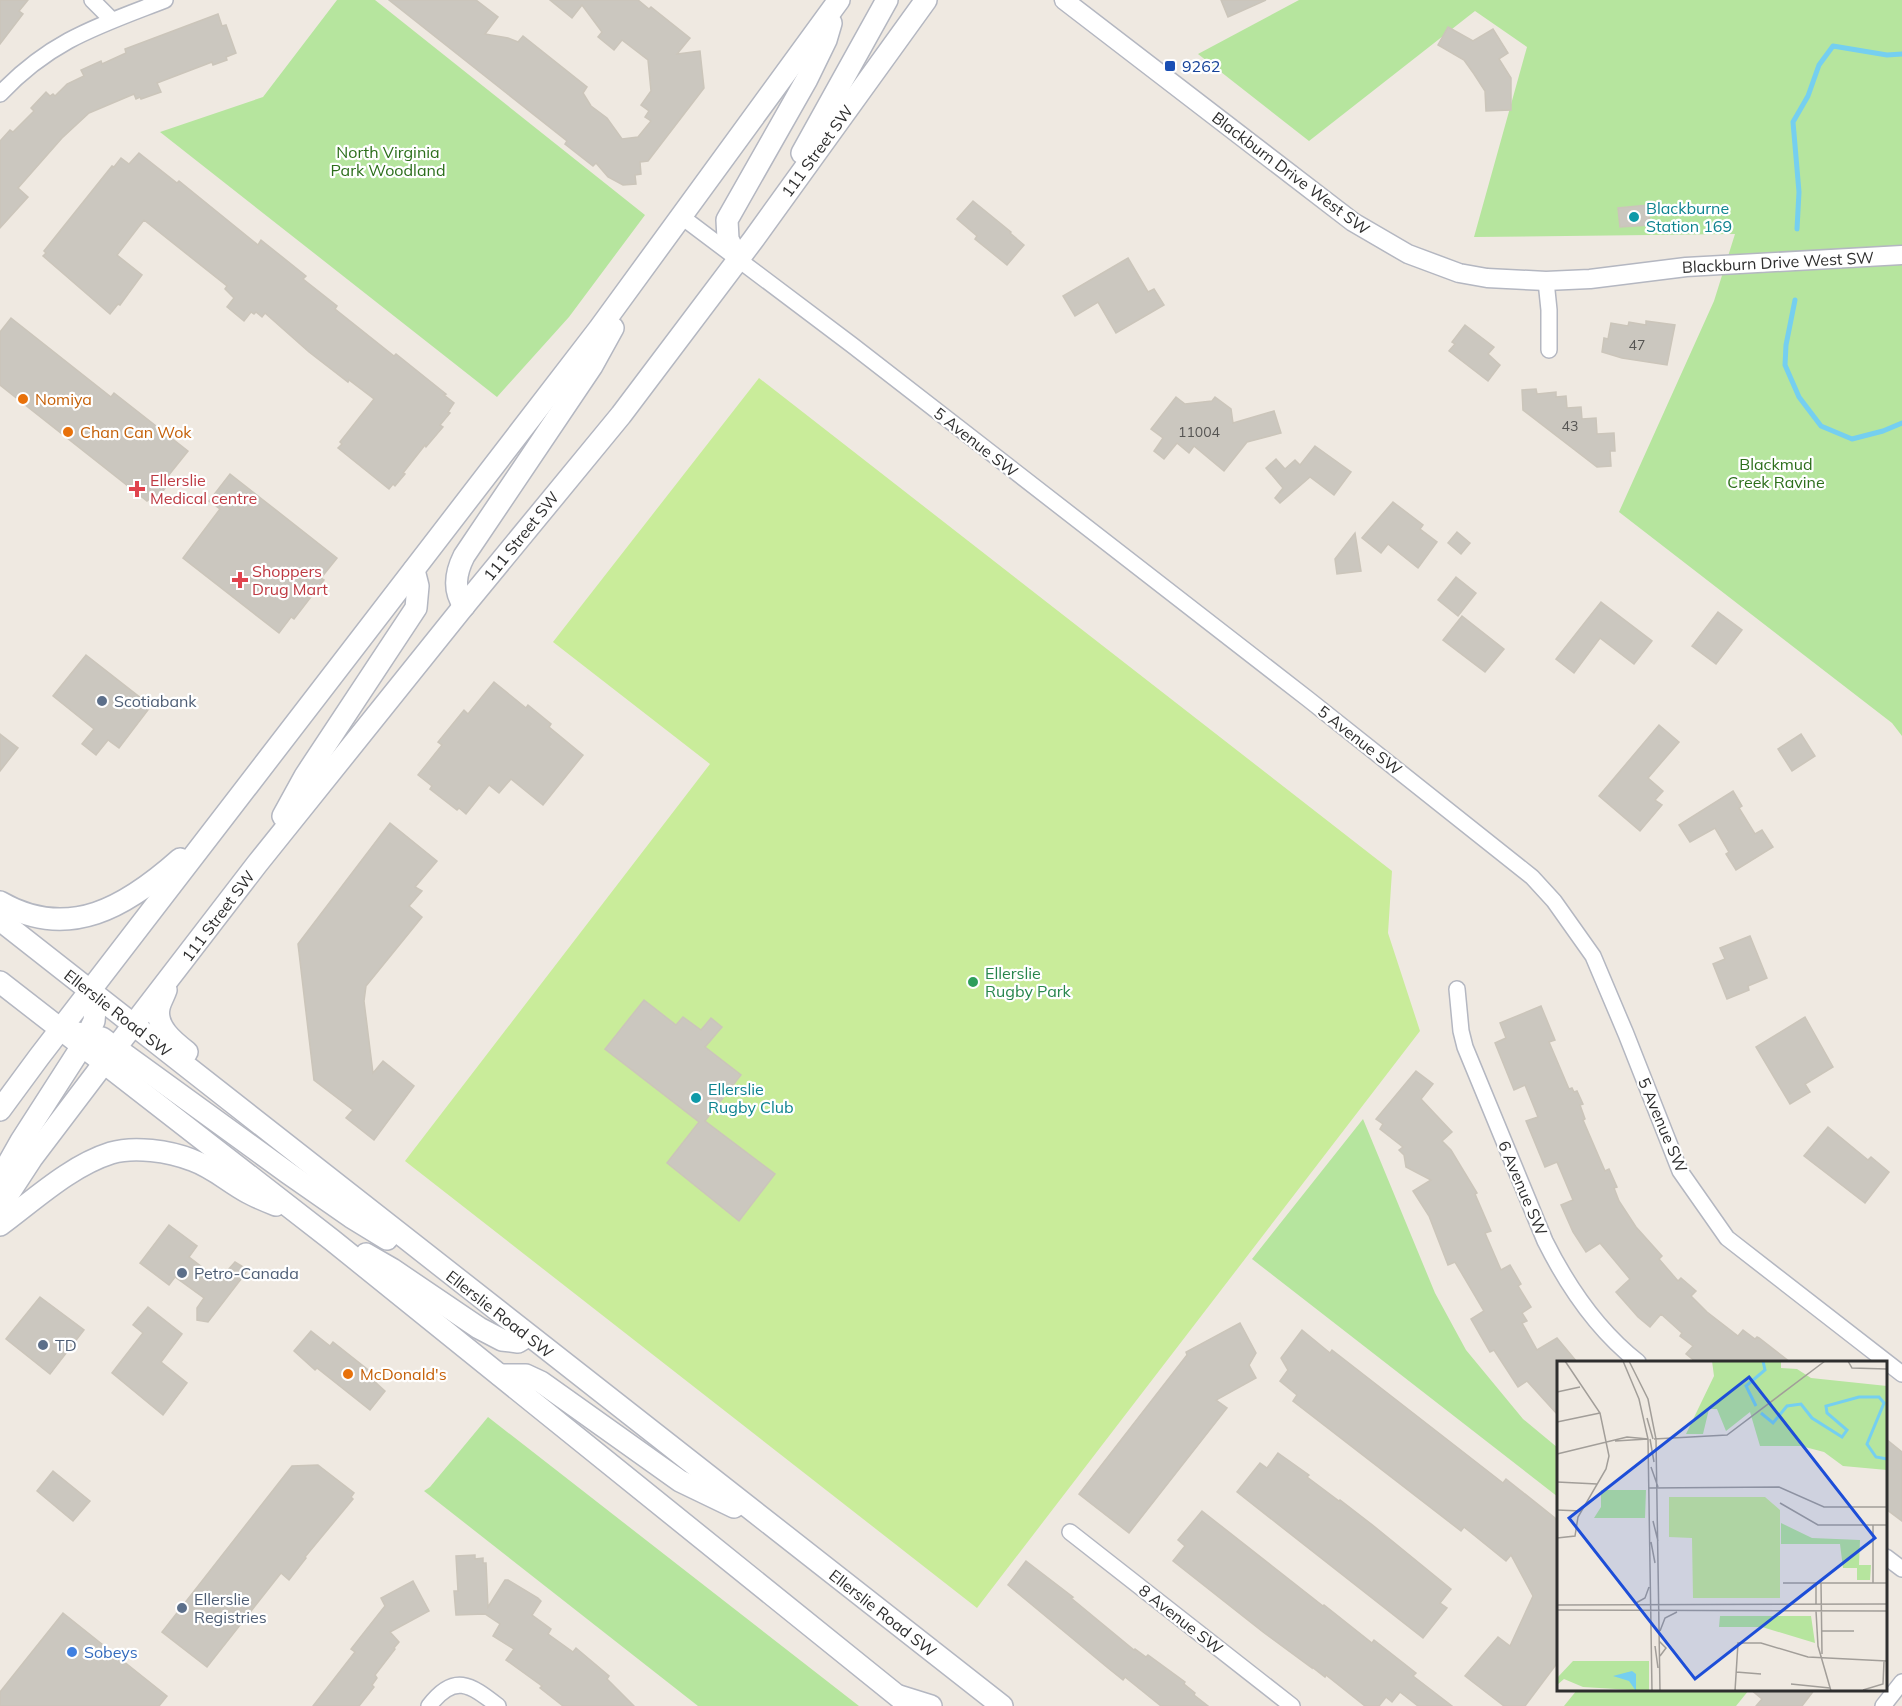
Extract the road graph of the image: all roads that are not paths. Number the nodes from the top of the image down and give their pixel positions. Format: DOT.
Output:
graph roads {
  1 [pos="92,0"];
  2 [pos="165,0"];
  3 [pos="887,0"];
  4 [pos="926,0"];
  5 [pos="1064,0"];
  6 [pos="838,1"];
  7 [pos="112,20"];
  8 [pos="0,94"];
  9 [pos="778,206"];
  10 [pos="682,217"];
  11 [pos="1902,255"];
  12 [pos="738,260"];
  13 [pos="1546,282"];
  14 [pos="625,294"];
  15 [pos="1549,350"];
  16 [pos="414,570"];
  17 [pos="464,606"];
  18 [pos="223,820"];
  19 [pos="257,864"];
  20 [pos="0,902"];
  21 [pos="0,920"];
  22 [pos="172,976"];
  23 [pos="0,982"];
  24 [pos="1457,989"];
  25 [pos="90,991"];
  26 [pos="133,1026"];
  27 [pos="60,1030"];
  28 [pos="85,1040"];
  29 [pos="110,1055"];
  30 [pos="0,1110"];
  31 [pos="0,1178"];
  32 [pos="0,1207"];
  33 [pos="304,1218"];
  34 [pos="0,1225"];
  35 [pos="332,1240"];
  36 [pos="460,1282"];
  37 [pos="528,1336"];
  38 [pos="1637,1361"];
  39 [pos="1885,1361"];
  40 [pos="1887,1362"];
  41 [pos="1902,1374"];
  42 [pos="500,1375"];
  43 [pos="771,1525"];
  44 [pos="1070,1532"];
  45 [pos="1887,1558"];
  46 [pos="1902,1569"];
  47 [pos="1902,1682"];
  48 [pos="903,1700"];
  49 [pos="1286,1704"];
  50 [pos="429,1706"];
  51 [pos="498,1706"];
  52 [pos="931,1706"];
  53 [pos="1002,1706"];
  54 [pos="1883,1706"];
  1 -- 7 [label="street"];
  2 -- 7 [label="street"];
  3 -- 9 [label="main road"];
  4 -- 9 [label="main road, 111 Street SW"];
  5 -- 13 [label="street, Blackburn Drive West SW"];
  6 -- 10 [label="main road"];
  6 -- 12 [label="main road"];
  7 -- 8 [label="street"];
  9 -- 12 [label="main road, 111 Street SW"];
  10 -- 12 [label="street, 5 Avenue SW"];
  10 -- 14 [label="main road"];
  11 -- 13 [label="street, Blackburn Drive West SW"];
  12 -- 17 [label="main road, 111 Street SW"];
  12 -- 39 [label="street, 5 Avenue SW"];
  13 -- 15 [label="street"];
  14 -- 16 [label="main road"];
  14 -- 17 [label="main road"];
  16 -- 18 [label="main road"];
  16 -- 19 [label="main road"];
  17 -- 19 [label="main road, 111 Street SW"];
  18 -- 20 [label="main road"];
  18 -- 25 [label="main road"];
  19 -- 22 [label="main road, 111 Street SW"];
  21 -- 25 [label="main road, Ellerslie Road SW"];
  22 -- 26 [label="main road, 111 Street SW"];
  22 -- 36 [label="main road"];
  23 -- 27 [label="main road"];
  24 -- 38 [label="street, 6 Avenue SW"];
  25 -- 26 [label="main road, Ellerslie Road SW"];
  25 -- 27 [label="main road"];
  25 -- 28 [label="main road"];
  26 -- 29 [label="main road, 111 Street SW"];
  26 -- 36 [label="main road, Ellerslie Road SW"];
  27 -- 28 [label="main road"];
  27 -- 30 [label="main road"];
  28 -- 29 [label="main road"];
  28 -- 31 [label="main road"];
  29 -- 32 [label="main road, 111 Street SW"];
  29 -- 33 [label="main road"];
  29 -- 36 [label="main road"];
  33 -- 34 [label="main road"];
  33 -- 35 [label="main road"];
  35 -- 37 [label="main road"];
  35 -- 42 [label="main road"];
  36 -- 37 [label="main road, Ellerslie Road SW"];
  37 -- 43 [label="main road, Ellerslie Road SW"];
  40 -- 41 [label="street, 5 Avenue SW"];
  42 -- 43 [label="main road"];
  42 -- 48 [label="main road"];
  43 -- 53 [label="main road, Ellerslie Road SW"];
  44 -- 49 [label="street, 8 Avenue SW"];
  45 -- 46 [label="street"];
  47 -- 54 [label="street"];
  48 -- 52 [label="main road"];
  50 -- 51 [label="street"];
}
